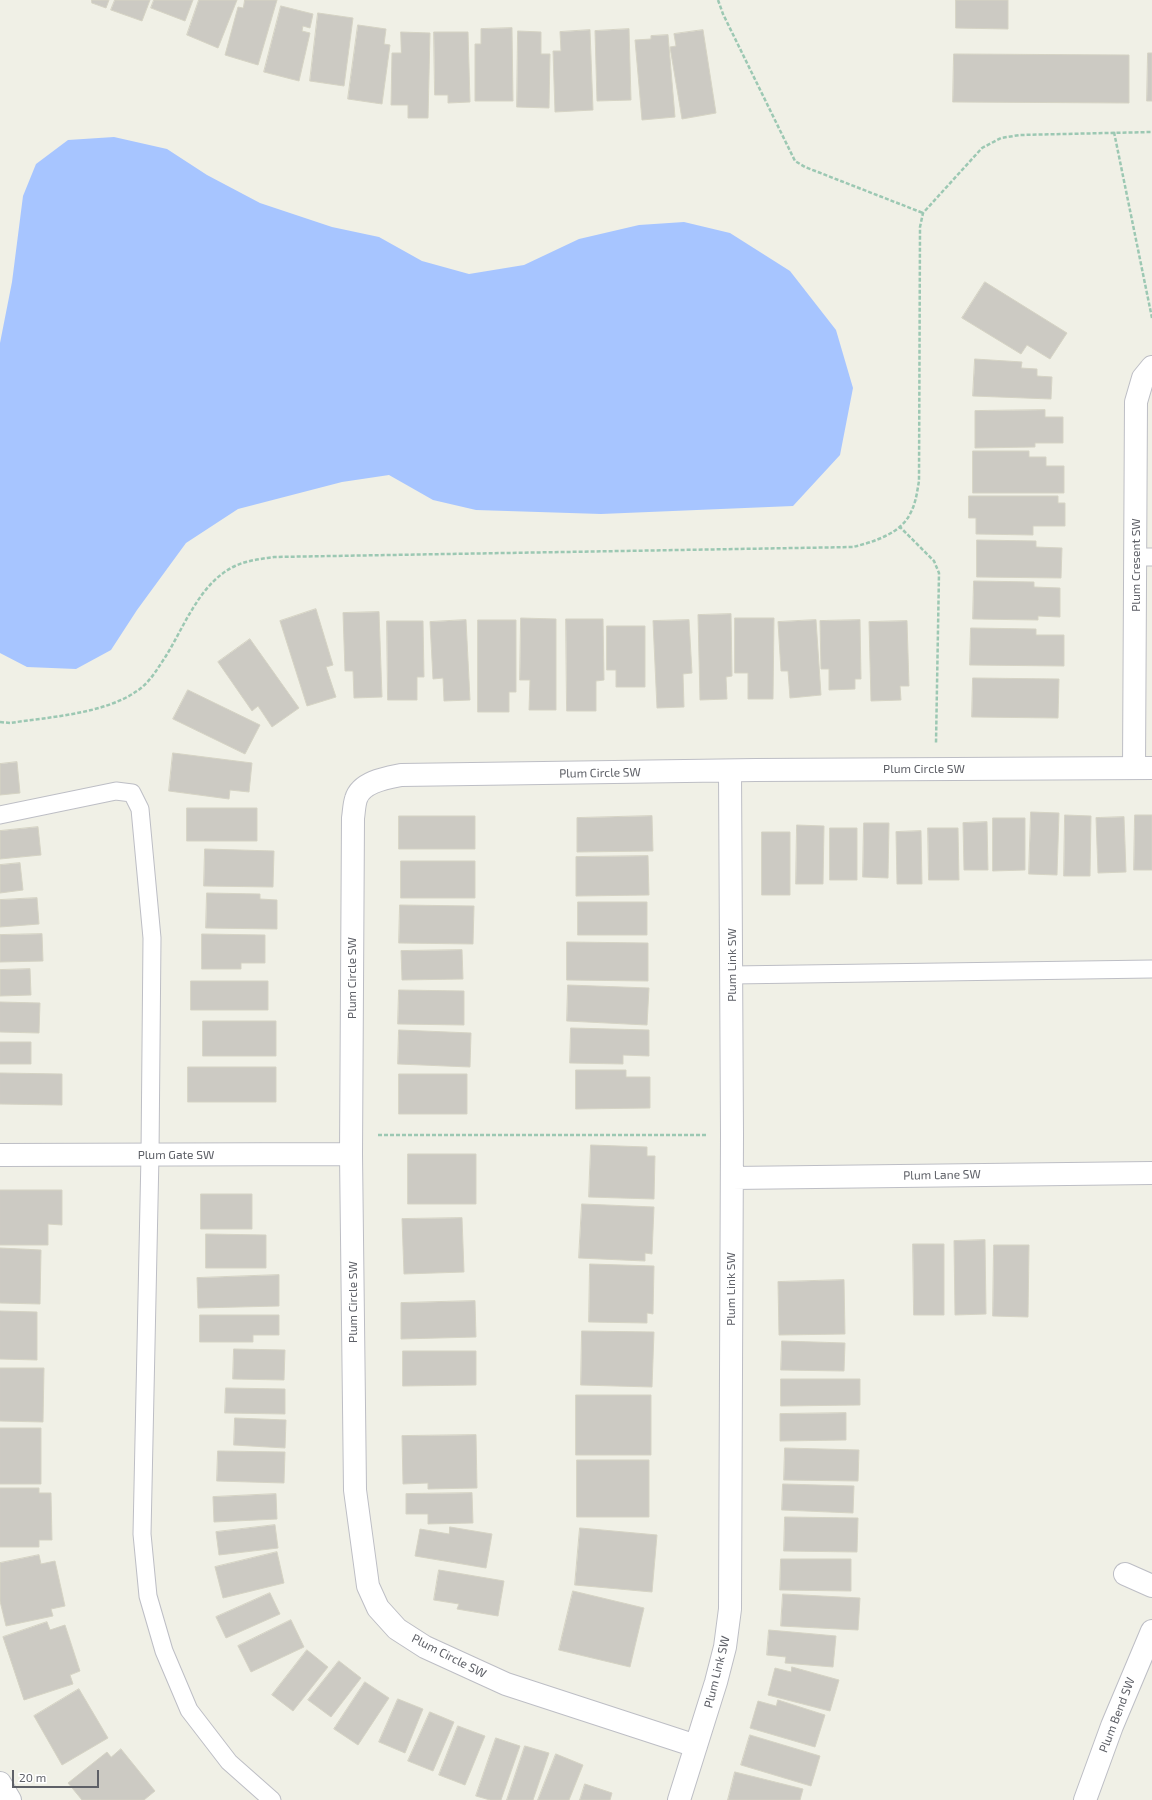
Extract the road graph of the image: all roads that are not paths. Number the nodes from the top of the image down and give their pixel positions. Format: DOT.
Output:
graph roads {
  1 [pos="1152,367"];
  2 [pos="1144,557"];
  3 [pos="1143,768"];
  4 [pos="730,771"];
  5 [pos="0,814"];
  6 [pos="1152,969"];
  7 [pos="732,975"];
  8 [pos="351,1145"];
  9 [pos="0,1155"];
  10 [pos="150,1155"];
  11 [pos="1152,1173"];
  12 [pos="732,1178"];
  13 [pos="1125,1574"];
  14 [pos="1152,1586"];
  15 [pos="1152,1631"];
  16 [pos="696,1746"];
  17 [pos="0,1783"];
  18 [pos="10,1800"];
  19 [pos="272,1800"];
  20 [pos="679,1800"];
  21 [pos="1086,1800"];
  1 -- 2 [label="street, Plum Cresent SW"];
  2 -- 3 [label="street, Plum Cresent SW"];
  3 -- 4 [label="street, Plum Circle SW"];
  4 -- 7 [label="street, Plum Link SW"];
  4 -- 8 [label="street, Plum Circle SW"];
  5 -- 10 [label="lane"];
  6 -- 7 [label="lane"];
  7 -- 12 [label="street, Plum Link SW"];
  8 -- 10 [label="street, Plum Gate SW"];
  8 -- 16 [label="street, Plum Circle SW"];
  9 -- 10 [label="street, Plum Gate SW"];
  10 -- 19 [label="lane"];
  11 -- 12 [label="street, Plum Lane SW"];
  12 -- 16 [label="street, Plum Link SW"];
  13 -- 14 [label="street"];
  15 -- 21 [label="street, Plum Bend SW"];
  16 -- 20 [label="street, Plum Link SW"];
  17 -- 18 [label="street"];
}
